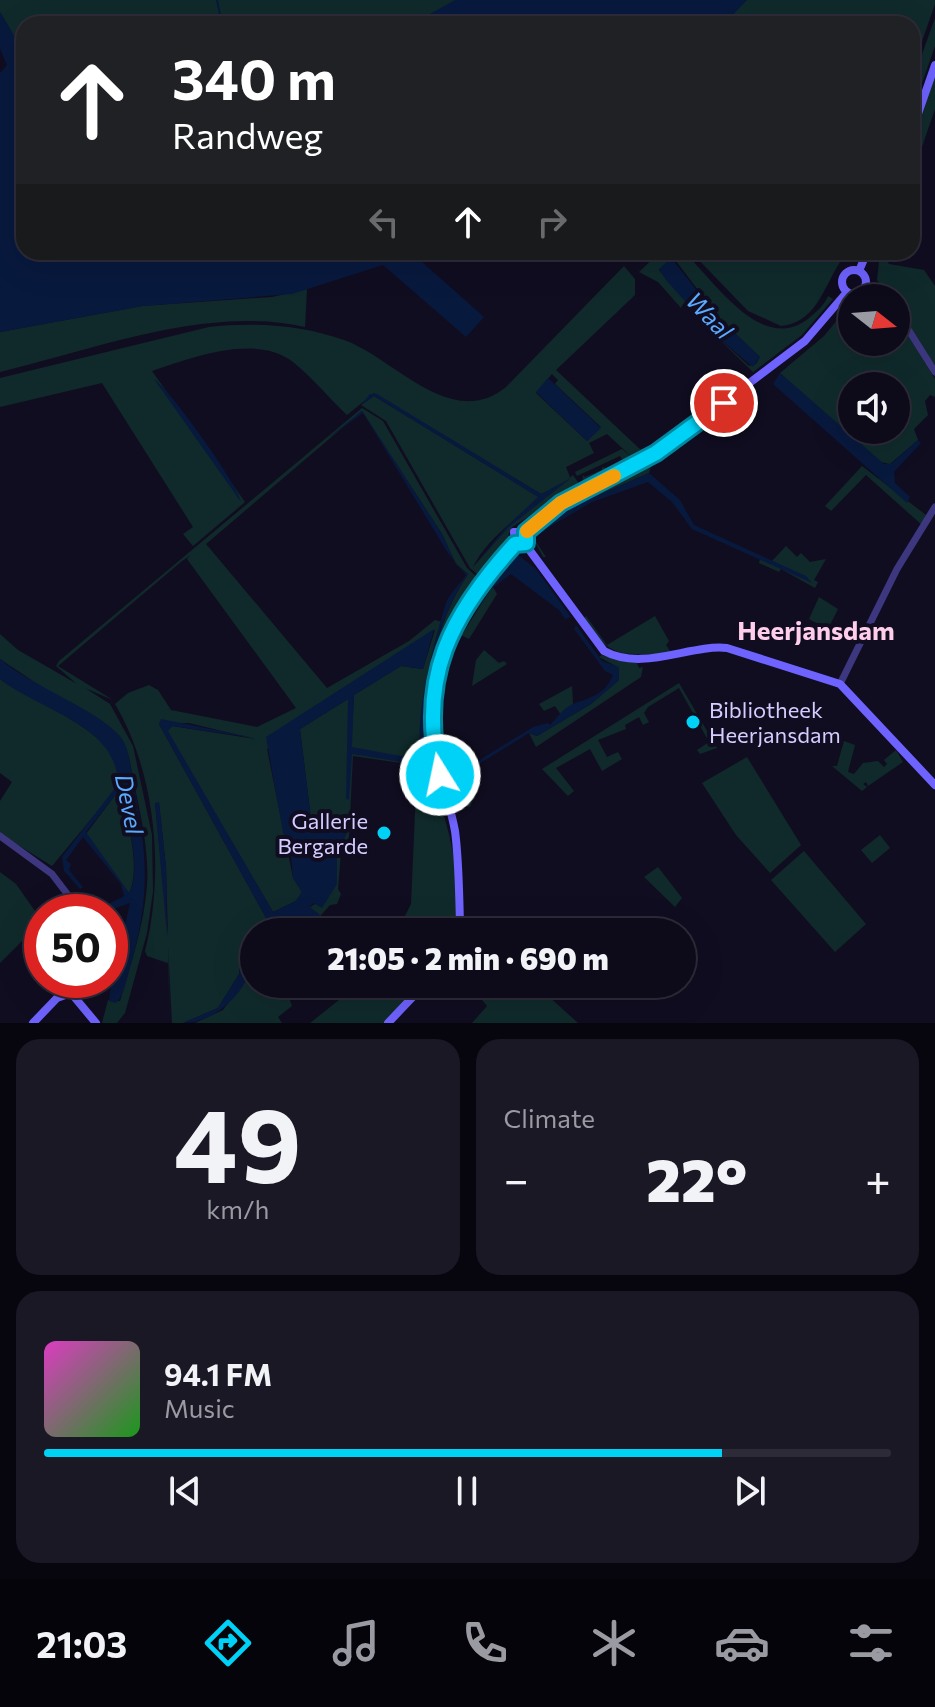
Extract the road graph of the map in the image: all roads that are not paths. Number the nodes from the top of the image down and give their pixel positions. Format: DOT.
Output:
graph roads {
  1 [pos="935,65"];
  2 [pos="920,108"];
  3 [pos="864,260"];
  4 [pos="859,271"];
  5 [pos="842,284"];
  6 [pos="865,284"];
  7 [pos="838,302"];
  8 [pos="910,332"];
  9 [pos="935,372"];
  10 [pos="932,512"];
  11 [pos="526,532"];
  12 [pos="515,544"];
  13 [pos="525,544"];
  14 [pos="840,684"];
  15 [pos="935,785"];
  16 [pos="0,836"];
  17 [pos="68,894"];
  18 [pos="460,918"];
  19 [pos="57,998"];
  20 [pos="75,998"];
  21 [pos="412,998"];
  22 [pos="33,1023"];
  23 [pos="96,1023"];
  24 [pos="388,1023"];
  1 -- 2 [label="main road"];
  3 -- 4 [label="main road"];
  4 -- 5 [label="main road"];
  4 -- 6 [label="main road"];
  7 -- 11 [label="main road"];
  8 -- 9 [label="street"];
  10 -- 14 [label="street"];
  11 -- 12 [label="main road"];
  11 -- 13 [label="main road"];
  12 -- 13 [label="main road"];
  12 -- 18 [label="main road"];
  13 -- 14 [label="main road"];
  14 -- 15 [label="main road"];
  16 -- 17 [label="street"];
  19 -- 22 [label="main road"];
  20 -- 23 [label="main road"];
  21 -- 24 [label="main road"];
}
